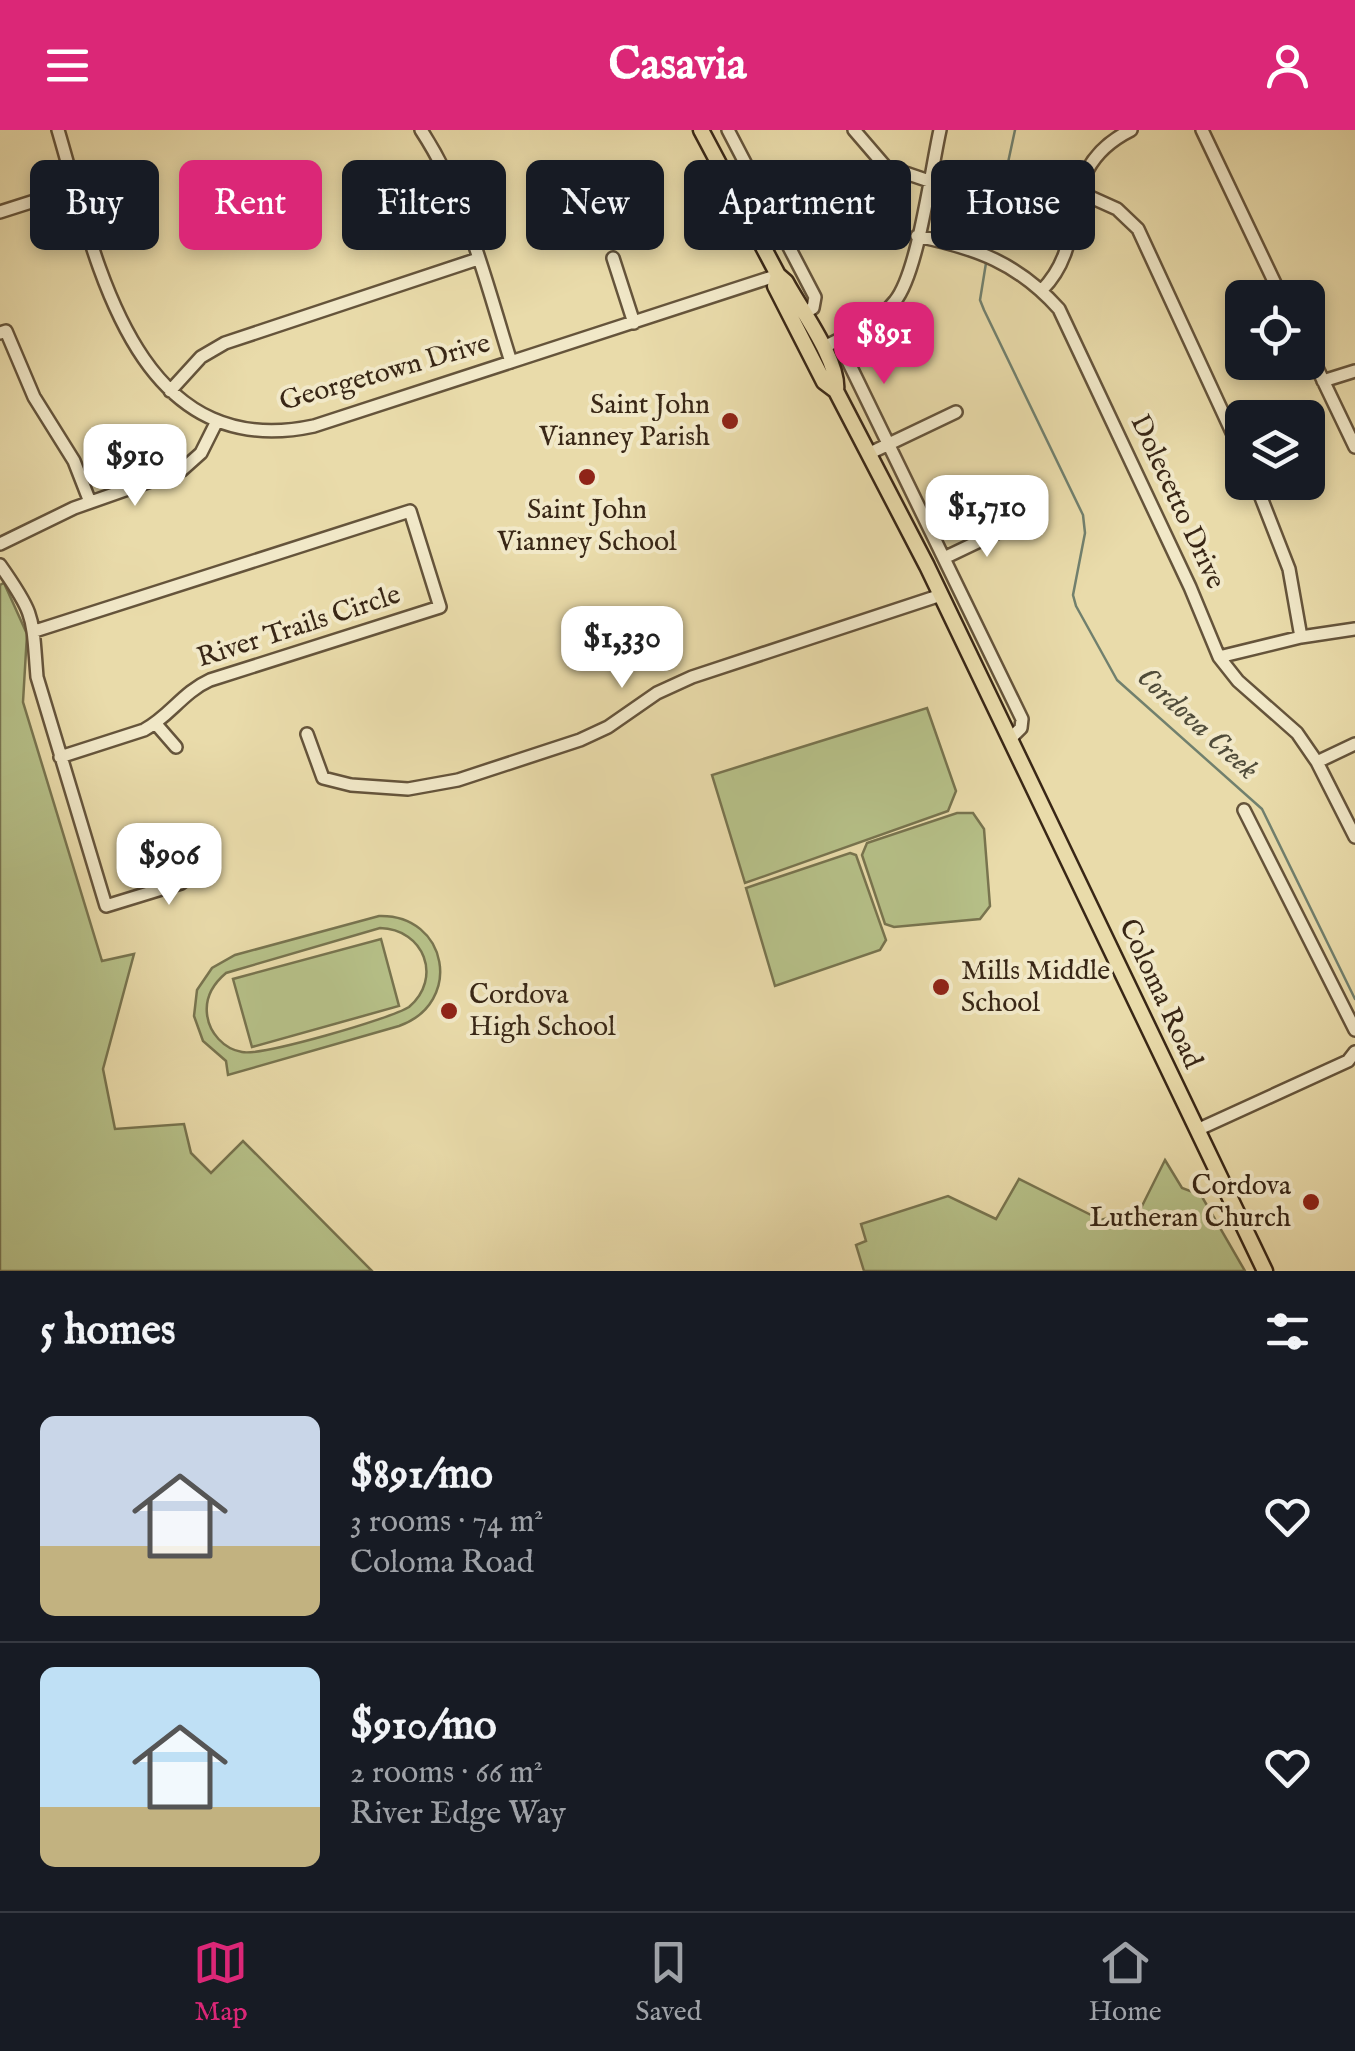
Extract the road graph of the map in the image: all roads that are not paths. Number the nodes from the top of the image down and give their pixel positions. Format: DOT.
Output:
graph roads {
  1 [pos="58,130"];
  2 [pos="421,130"];
  3 [pos="701,130"];
  4 [pos="728,130"];
  5 [pos="854,130"];
  6 [pos="940,130"];
  7 [pos="1131,130"];
  8 [pos="1202,130"];
  9 [pos="67,160"];
  10 [pos="1095,162"];
  11 [pos="928,180"];
  12 [pos="1095,199"];
  13 [pos="30,202"];
  14 [pos="0,212"];
  15 [pos="918,236"];
  16 [pos="94,250"];
  17 [pos="1067,250"];
  18 [pos="613,258"];
  19 [pos="478,259"];
  20 [pos="778,275"];
  21 [pos="1273,280"];
  22 [pos="1042,290"];
  23 [pos="802,313"];
  24 [pos="634,322"];
  25 [pos="0,333"];
  26 [pos="846,336"];
  27 [pos="824,346"];
  28 [pos="511,362"];
  29 [pos="1355,371"];
  30 [pos="823,378"];
  31 [pos="1323,381"];
  32 [pos="170,391"];
  33 [pos="836,391"];
  34 [pos="956,412"];
  35 [pos="1225,417"];
  36 [pos="217,421"];
  37 [pos="888,444"];
  38 [pos="1355,447"];
  39 [pos="868,454"];
  40 [pos="1262,500"];
  41 [pos="90,502"];
  42 [pos="1012,526"];
  43 [pos="0,544"];
  44 [pos="944,558"];
  45 [pos="0,565"];
  46 [pos="941,595"];
  47 [pos="1355,629"];
  48 [pos="35,630"];
  49 [pos="1301,637"];
  50 [pos="1218,656"];
  51 [pos="156,724"];
  52 [pos="307,734"];
  53 [pos="1010,739"];
  54 [pos="1355,744"];
  55 [pos="176,748"];
  56 [pos="60,757"];
  57 [pos="1316,762"];
  58 [pos="1244,810"];
  59 [pos="1355,837"];
  60 [pos="206,865"];
  61 [pos="1355,1030"];
  62 [pos="1355,1052"];
  63 [pos="1198,1130"];
  64 [pos="1265,1271"];
  1 -- 9 [label="street, Georgetown Drive"];
  2 -- 19 [label="street"];
  3 -- 20 [label="main road, Coloma Road"];
  4 -- 23 [label="street"];
  5 -- 11 [label="street"];
  6 -- 11 [label="street"];
  7 -- 10 [label="street"];
  8 -- 21 [label="street"];
  11 -- 15 [label="street"];
  12 -- 35 [label="street"];
  13 -- 14 [label="street"];
  15 -- 22 [label="street, Dolecetto Drive"];
  15 -- 26 [label="street"];
  16 -- 32 [label="street, Georgetown Drive"];
  17 -- 22 [label="street"];
  18 -- 24 [label="street"];
  19 -- 28 [label="street"];
  19 -- 32 [label="street"];
  20 -- 23 [label="main road, Coloma Road"];
  20 -- 24 [label="street, Georgetown Drive"];
  20 -- 30 [label="main road, Coloma Road"];
  22 -- 50 [label="street, Dolecetto Drive"];
  23 -- 27 [label="main road, Coloma Road"];
  24 -- 28 [label="street, Georgetown Drive"];
  25 -- 41 [label="street"];
  26 -- 27 [label="street"];
  26 -- 37 [label="street, Coloma Road"];
  27 -- 30 [label="main road"];
  27 -- 33 [label="main road, Coloma Road"];
  28 -- 36 [label="street, Georgetown Drive"];
  29 -- 31 [label="street"];
  30 -- 33 [label="main road, Coloma Road"];
  31 -- 38 [label="street"];
  32 -- 36 [label="street, Georgetown Drive"];
  33 -- 39 [label="main road, Coloma Road"];
  34 -- 37 [label="street"];
  36 -- 41 [label="street"];
  37 -- 39 [label="street"];
  37 -- 44 [label="street, Coloma Road"];
  39 -- 46 [label="main road, Coloma Road"];
  40 -- 49 [label="street"];
  41 -- 43 [label="street"];
  42 -- 44 [label="street"];
  44 -- 53 [label="street, Coloma Road"];
  45 -- 48 [label="street"];
  46 -- 52 [label="street"];
  46 -- 53 [label="main road, Coloma Road"];
  47 -- 49 [label="street"];
  48 -- 51 [label="street, River Trails Circle"];
  48 -- 56 [label="street"];
  49 -- 50 [label="street"];
  50 -- 57 [label="street, Dolecetto Drive"];
  51 -- 55 [label="street"];
  51 -- 56 [label="street, River Trails Circle"];
  53 -- 63 [label="main road, Coloma Road"];
  54 -- 57 [label="street"];
  56 -- 60 [label="street"];
  57 -- 59 [label="street, Dolecetto Drive"];
  58 -- 61 [label="street"];
  62 -- 63 [label="street"];
  63 -- 64 [label="main road, Coloma Road"];
}
